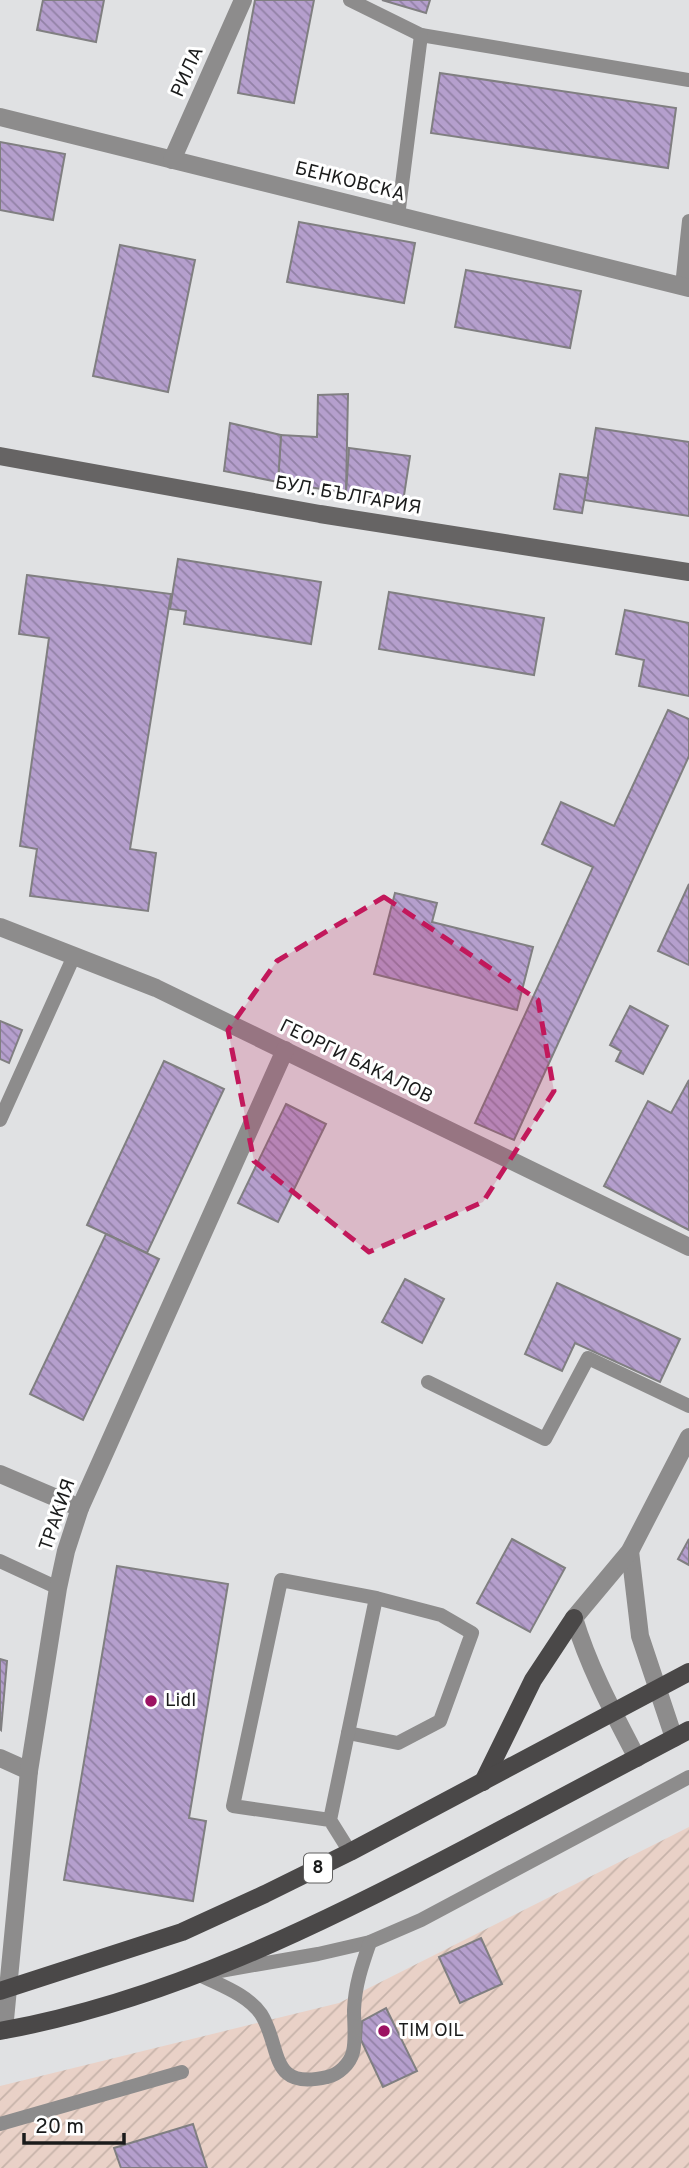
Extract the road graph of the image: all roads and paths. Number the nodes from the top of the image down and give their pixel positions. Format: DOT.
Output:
graph roads {
  1 [pos="243,0"];
  2 [pos="350,0"];
  3 [pos="421,35"];
  4 [pos="689,80"];
  5 [pos="0,117"];
  6 [pos="172,160"];
  7 [pos="398,216"];
  8 [pos="689,221"];
  9 [pos="685,287"];
  10 [pos="0,456"];
  11 [pos="689,572"];
  12 [pos="0,927"];
  13 [pos="74,956"];
  14 [pos="285,1050"];
  15 [pos="0,1120"];
  16 [pos="689,1247"];
  17 [pos="428,1382"];
  18 [pos="689,1406"];
  19 [pos="689,1437"];
  20 [pos="0,1474"];
  21 [pos="80,1508"];
  22 [pos="630,1550"];
  23 [pos="0,1562"];
  24 [pos="58,1588"];
  25 [pos="376,1598"];
  26 [pos="574,1618"];
  27 [pos="689,1672"];
  28 [pos="658,1689"];
  29 [pos="613,1712"];
  30 [pos="348,1733"];
  31 [pos="681,1734"];
  32 [pos="0,1758"];
  33 [pos="637,1758"];
  34 [pos="29,1771"];
  35 [pos="689,1777"];
  36 [pos="483,1782"];
  37 [pos="330,1820"];
  38 [pos="350,1853"];
  39 [pos="370,1942"];
  40 [pos="198,1975"];
  41 [pos="4,1990"];
  42 [pos="2,2031"];
  43 [pos="182,2072"];
  44 [pos="0,2124"];
  1 -- 6 [label="street, РИЛА"];
  2 -- 3 [label="lane"];
  3 -- 4 [label="lane"];
  3 -- 7 [label="lane"];
  5 -- 6 [label="street, БЕНКОВСКА"];
  6 -- 7 [label="street, БЕНКОВСКА"];
  7 -- 9 [label="street, БЕНКОВСКА"];
  8 -- 9 [label="lane"];
  10 -- 11 [label="street, БУЛ. БЪЛГАРИЯ"];
  12 -- 13 [label="street, ГЕОРГИ БАКАЛОВ"];
  13 -- 14 [label="street, ГЕОРГИ БАКАЛОВ"];
  13 -- 15 [label="lane"];
  14 -- 16 [label="street, ГЕОРГИ БАКАЛОВ"];
  14 -- 21 [label="street, ТРАКИЯ"];
  17 -- 18 [label="lane"];
  19 -- 22 [label="street"];
  20 -- 21 [label="street"];
  21 -- 24 [label="street, ТРАКИЯ"];
  22 -- 26 [label="street"];
  22 -- 28 [label="street"];
  23 -- 24 [label="lane"];
  24 -- 34 [label="street, ТРАКИЯ"];
  25 -- 30 [label="lane"];
  25 -- 30 [label="lane"];
  25 -- 37 [label="lane"];
  26 -- 29 [label="street"];
  26 -- 36 [label="main road"];
  27 -- 28 [label="main road, 8"];
  28 -- 29 [label="main road, 8"];
  28 -- 31 [label="street"];
  29 -- 33 [label="street"];
  29 -- 36 [label="main road, 8"];
  30 -- 37 [label="lane"];
  31 -- 33 [label="main road"];
  32 -- 34 [label="street"];
  33 -- 40 [label="main road"];
  34 -- 41 [label="street, ТРАКИЯ"];
  35 -- 39 [label="lane"];
  36 -- 38 [label="main road, 8"];
  37 -- 38 [label="lane"];
  38 -- 41 [label="main road, 8"];
  39 -- 40 [label="lane"];
  39 -- 40 [label="lane"];
  40 -- 42 [label="main road"];
  41 -- 42 [label="street, ТРАКИЯ"];
  43 -- 44 [label="lane"];
}
